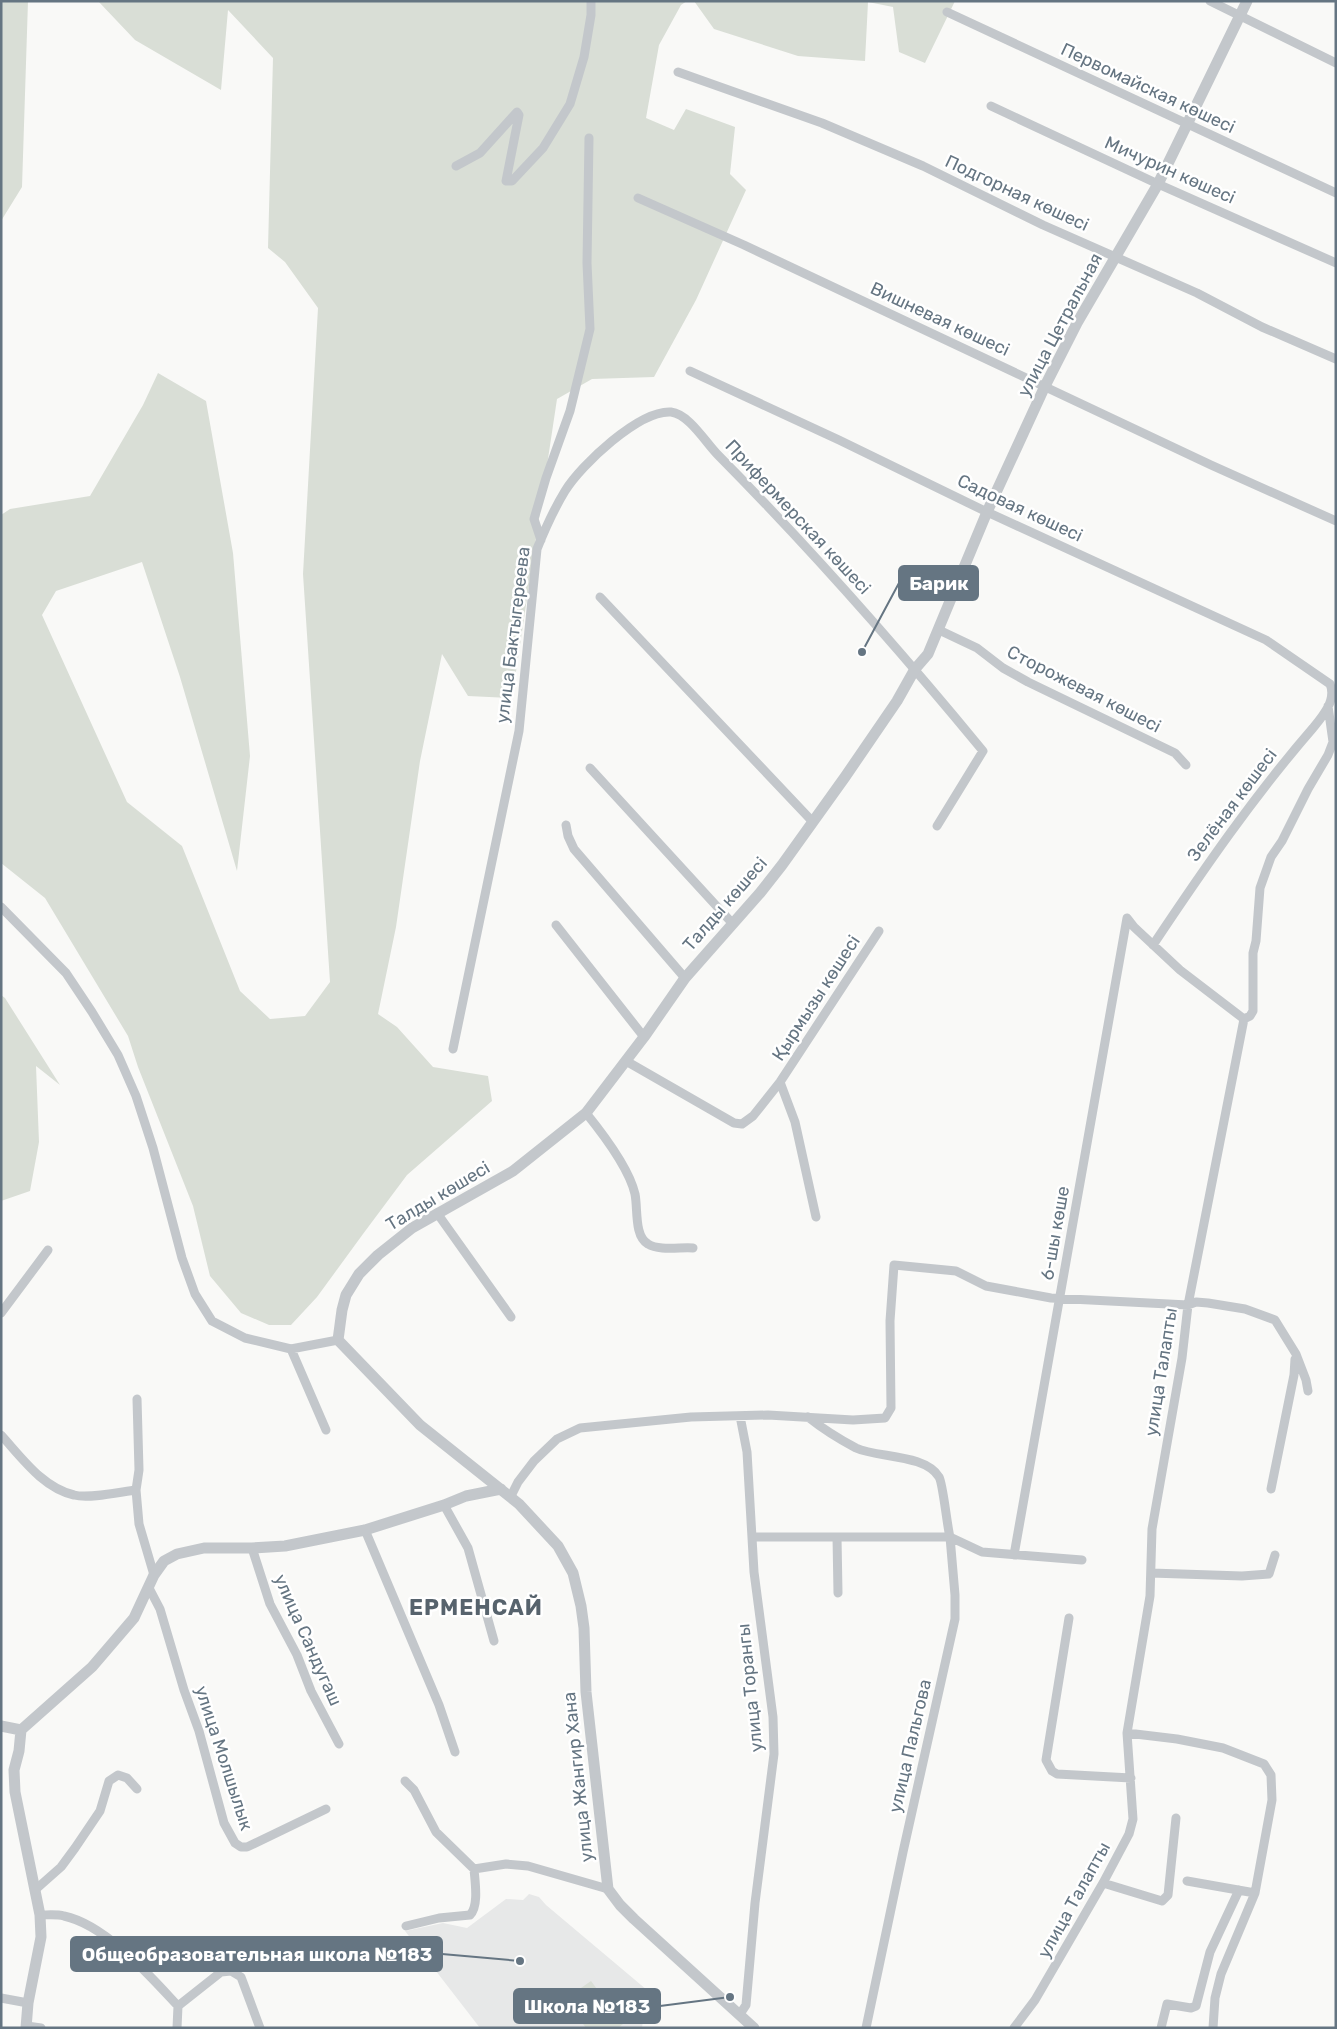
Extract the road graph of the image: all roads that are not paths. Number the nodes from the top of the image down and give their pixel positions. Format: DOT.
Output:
graph roads {
  1 [pos="591,1"];
  2 [pos="1210,1"];
  3 [pos="1247,1"];
  4 [pos="947,12"];
  5 [pos="1240,16"];
  6 [pos="1336,63"];
  7 [pos="678,72"];
  8 [pos="991,106"];
  9 [pos="1188,124"];
  10 [pos="589,138"];
  11 [pos="456,166"];
  12 [pos="1158,184"];
  13 [pos="1336,193"];
  14 [pos="638,198"];
  15 [pos="1116,257"];
  16 [pos="1336,262"];
  17 [pos="1336,359"];
  18 [pos="690,371"];
  19 [pos="1045,386"];
  20 [pos="987,512"];
  21 [pos="1336,521"];
  22 [pos="541,540"];
  23 [pos="600,597"];
  24 [pos="939,630"];
  25 [pos="916,670"];
  26 [pos="1333,686"];
  27 [pos="1328,706"];
  28 [pos="1186,765"];
  29 [pos="590,768"];
  30 [pos="812,821"];
  31 [pos="566,825"];
  32 [pos="937,826"];
  33 [pos="1,907"];
  34 [pos="733,924"];
  35 [pos="556,925"];
  36 [pos="879,931"];
  37 [pos="1152,945"];
  38 [pos="685,978"];
  39 [pos="1247,1017"];
  40 [pos="644,1037"];
  41 [pos="453,1049"];
  42 [pos="626,1061"];
  43 [pos="780,1082"];
  44 [pos="586,1113"];
  45 [pos="436,1213"];
  46 [pos="816,1217"];
  47 [pos="693,1248"];
  48 [pos="48,1250"];
  49 [pos="1060,1298"];
  50 [pos="1188,1305"];
  51 [pos="1,1313"];
  52 [pos="511,1317"];
  53 [pos="338,1340"];
  54 [pos="291,1349"];
  55 [pos="1296,1354"];
  56 [pos="1308,1391"];
  57 [pos="137,1399"];
  58 [pos="740,1416"];
  59 [pos="808,1417"];
  60 [pos="326,1430"];
  61 [pos="1,1434"];
  62 [pos="501,1489"];
  63 [pos="1271,1489"];
  64 [pos="136,1490"];
  65 [pos="511,1496"];
  66 [pos="444,1505"];
  67 [pos="365,1530"];
  68 [pos="752,1537"];
  69 [pos="836,1537"];
  70 [pos="950,1537"];
  71 [pos="252,1548"];
  72 [pos="1014,1555"];
  73 [pos="1275,1555"];
  74 [pos="1082,1560"];
  75 [pos="1151,1573"];
  76 [pos="154,1575"];
  77 [pos="149,1588"];
  78 [pos="838,1593"];
  79 [pos="1069,1618"];
  80 [pos="494,1641"];
  81 [pos="1,1726"];
  82 [pos="21,1730"];
  83 [pos="1127,1733"];
  84 [pos="339,1744"];
  85 [pos="455,1752"];
  86 [pos="1131,1778"];
  87 [pos="405,1782"];
  88 [pos="137,1789"];
  89 [pos="326,1809"];
  90 [pos="1176,1818"];
  91 [pos="474,1869"];
  92 [pos="1187,1881"];
  93 [pos="1103,1883"];
  94 [pos="608,1889"];
  95 [pos="35,1890"];
  96 [pos="1239,1890"];
  97 [pos="1255,1893"];
  98 [pos="40,1915"];
  99 [pos="406,1926"];
  100 [pos="1,1998"];
  101 [pos="28,2003"];
  102 [pos="178,2006"];
  103 [pos="740,2014"];
  104 [pos="26,2027"];
  105 [pos="41,2028"];
  106 [pos="177,2028"];
  107 [pos="260,2028"];
  108 [pos="754,2028"];
  109 [pos="866,2028"];
  110 [pos="1014,2028"];
  111 [pos="1161,2028"];
  112 [pos="1213,2028"];
  1 -- 11 [label="street"];
  2 -- 5 [label="street"];
  3 -- 5 [label="street, улица Цетральная"];
  4 -- 9 [label="street, Первомайская көшесі"];
  5 -- 6 [label="street"];
  5 -- 9 [label="street, улица Цетральная"];
  7 -- 15 [label="street, Подгорная көшесі"];
  8 -- 12 [label="street, Мичурин көшесі"];
  9 -- 12 [label="street, улица Цетральная"];
  9 -- 13 [label="street, Первомайская көшесі"];
  10 -- 22 [label="street, улица Бактыгереева"];
  12 -- 15 [label="street, улица Цетральная"];
  12 -- 16 [label="street, Мичурин көшесі"];
  14 -- 19 [label="street, Вишневая көшесі"];
  15 -- 17 [label="street, Подгорная көшесі"];
  15 -- 19 [label="street, улица Цетральная"];
  18 -- 20 [label="street, Садовая көшесі"];
  19 -- 20 [label="street, улица Цетральная"];
  19 -- 21 [label="street, Вишневая көшесі"];
  20 -- 24 [label="street, улица Цетральная"];
  20 -- 26 [label="street, Садовая көшесі"];
  22 -- 25 [label="street, Прифермерская көшесі"];
  22 -- 41 [label="street, улица Бактыгереева"];
  23 -- 30 [label="street"];
  24 -- 25 [label="street, улица Цетральная"];
  24 -- 28 [label="street, Сторожевая көшесі"];
  25 -- 30 [label="street, Талды көшесі"];
  25 -- 32 [label="street, Прифермерская көшесі"];
  26 -- 27 [label="street, Зелёная көшесі"];
  27 -- 37 [label="street, Зелёная көшесі"];
  27 -- 39 [label="street, улица Талапты"];
  29 -- 34 [label="street"];
  30 -- 34 [label="street, Талды көшесі"];
  31 -- 38 [label="street"];
  33 -- 54 [label="street"];
  34 -- 38 [label="street, Талды көшесі"];
  35 -- 40 [label="street"];
  36 -- 43 [label="street, Қырмызы көшесі"];
  37 -- 39 [label="street"];
  37 -- 49 [label="street, 6-шы көше"];
  38 -- 40 [label="street, Талды көшесі"];
  39 -- 50 [label="street, улица Талапты"];
  40 -- 42 [label="street, Талды көшесі"];
  42 -- 43 [label="street, Қырмызы көшесі"];
  42 -- 44 [label="street, Талды көшесі"];
  43 -- 46 [label="street, Қырмызы көшесі"];
  44 -- 45 [label="street, Талды көшесі"];
  44 -- 47 [label="street"];
  45 -- 52 [label="street"];
  45 -- 53 [label="street, Талды көшесі"];
  48 -- 51 [label="street"];
  49 -- 50 [label="street"];
  49 -- 59 [label="street"];
  49 -- 72 [label="street, 6-шы көше"];
  50 -- 55 [label="street"];
  50 -- 75 [label="street, улица Талапты"];
  53 -- 54 [label="street"];
  53 -- 62 [label="street, улица Жангир Хана"];
  54 -- 60 [label="street"];
  55 -- 56 [label="street"];
  55 -- 63 [label="street"];
  57 -- 64 [label="street"];
  58 -- 59 [label="street"];
  58 -- 65 [label="street"];
  58 -- 68 [label="street, улица Торангы"];
  59 -- 70 [label="street, улица Пальгова"];
  61 -- 64 [label="street"];
  62 -- 65 [label="street, улица Жангир Хана"];
  62 -- 66 [label="street"];
  64 -- 76 [label="street"];
  65 -- 94 [label="street, улица Жангир Хана"];
  66 -- 67 [label="street"];
  66 -- 80 [label="street"];
  67 -- 71 [label="street"];
  67 -- 85 [label="street"];
  68 -- 69 [label="street"];
  68 -- 103 [label="street, улица Торангы"];
  69 -- 70 [label="street"];
  69 -- 78 [label="street"];
  70 -- 72 [label="street"];
  70 -- 109 [label="street, улица Пальгова"];
  71 -- 76 [label="street"];
  71 -- 84 [label="street, улица Сандугаш"];
  72 -- 74 [label="street"];
  73 -- 75 [label="street"];
  75 -- 83 [label="street, улица Талапты"];
  76 -- 77 [label="street"];
  77 -- 82 [label="street"];
  77 -- 89 [label="street, улица Молшылык"];
  79 -- 86 [label="street"];
  81 -- 82 [label="street"];
  82 -- 95 [label="street"];
  83 -- 86 [label="street, улица Талапты"];
  83 -- 97 [label="street"];
  86 -- 93 [label="street, улица Талапты"];
  87 -- 91 [label="street"];
  88 -- 95 [label="street"];
  90 -- 93 [label="street"];
  91 -- 94 [label="street"];
  91 -- 99 [label="street"];
  92 -- 96 [label="street"];
  93 -- 110 [label="street, улица Талапты"];
  94 -- 103 [label="street"];
  95 -- 98 [label="street"];
  96 -- 97 [label="street"];
  96 -- 111 [label="street"];
  97 -- 112 [label="street"];
  98 -- 101 [label="street"];
  98 -- 102 [label="street"];
  100 -- 101 [label="street"];
  101 -- 104 [label="street"];
  102 -- 106 [label="street"];
  102 -- 107 [label="street"];
  103 -- 108 [label="street"];
  104 -- 105 [label="street"];
}
